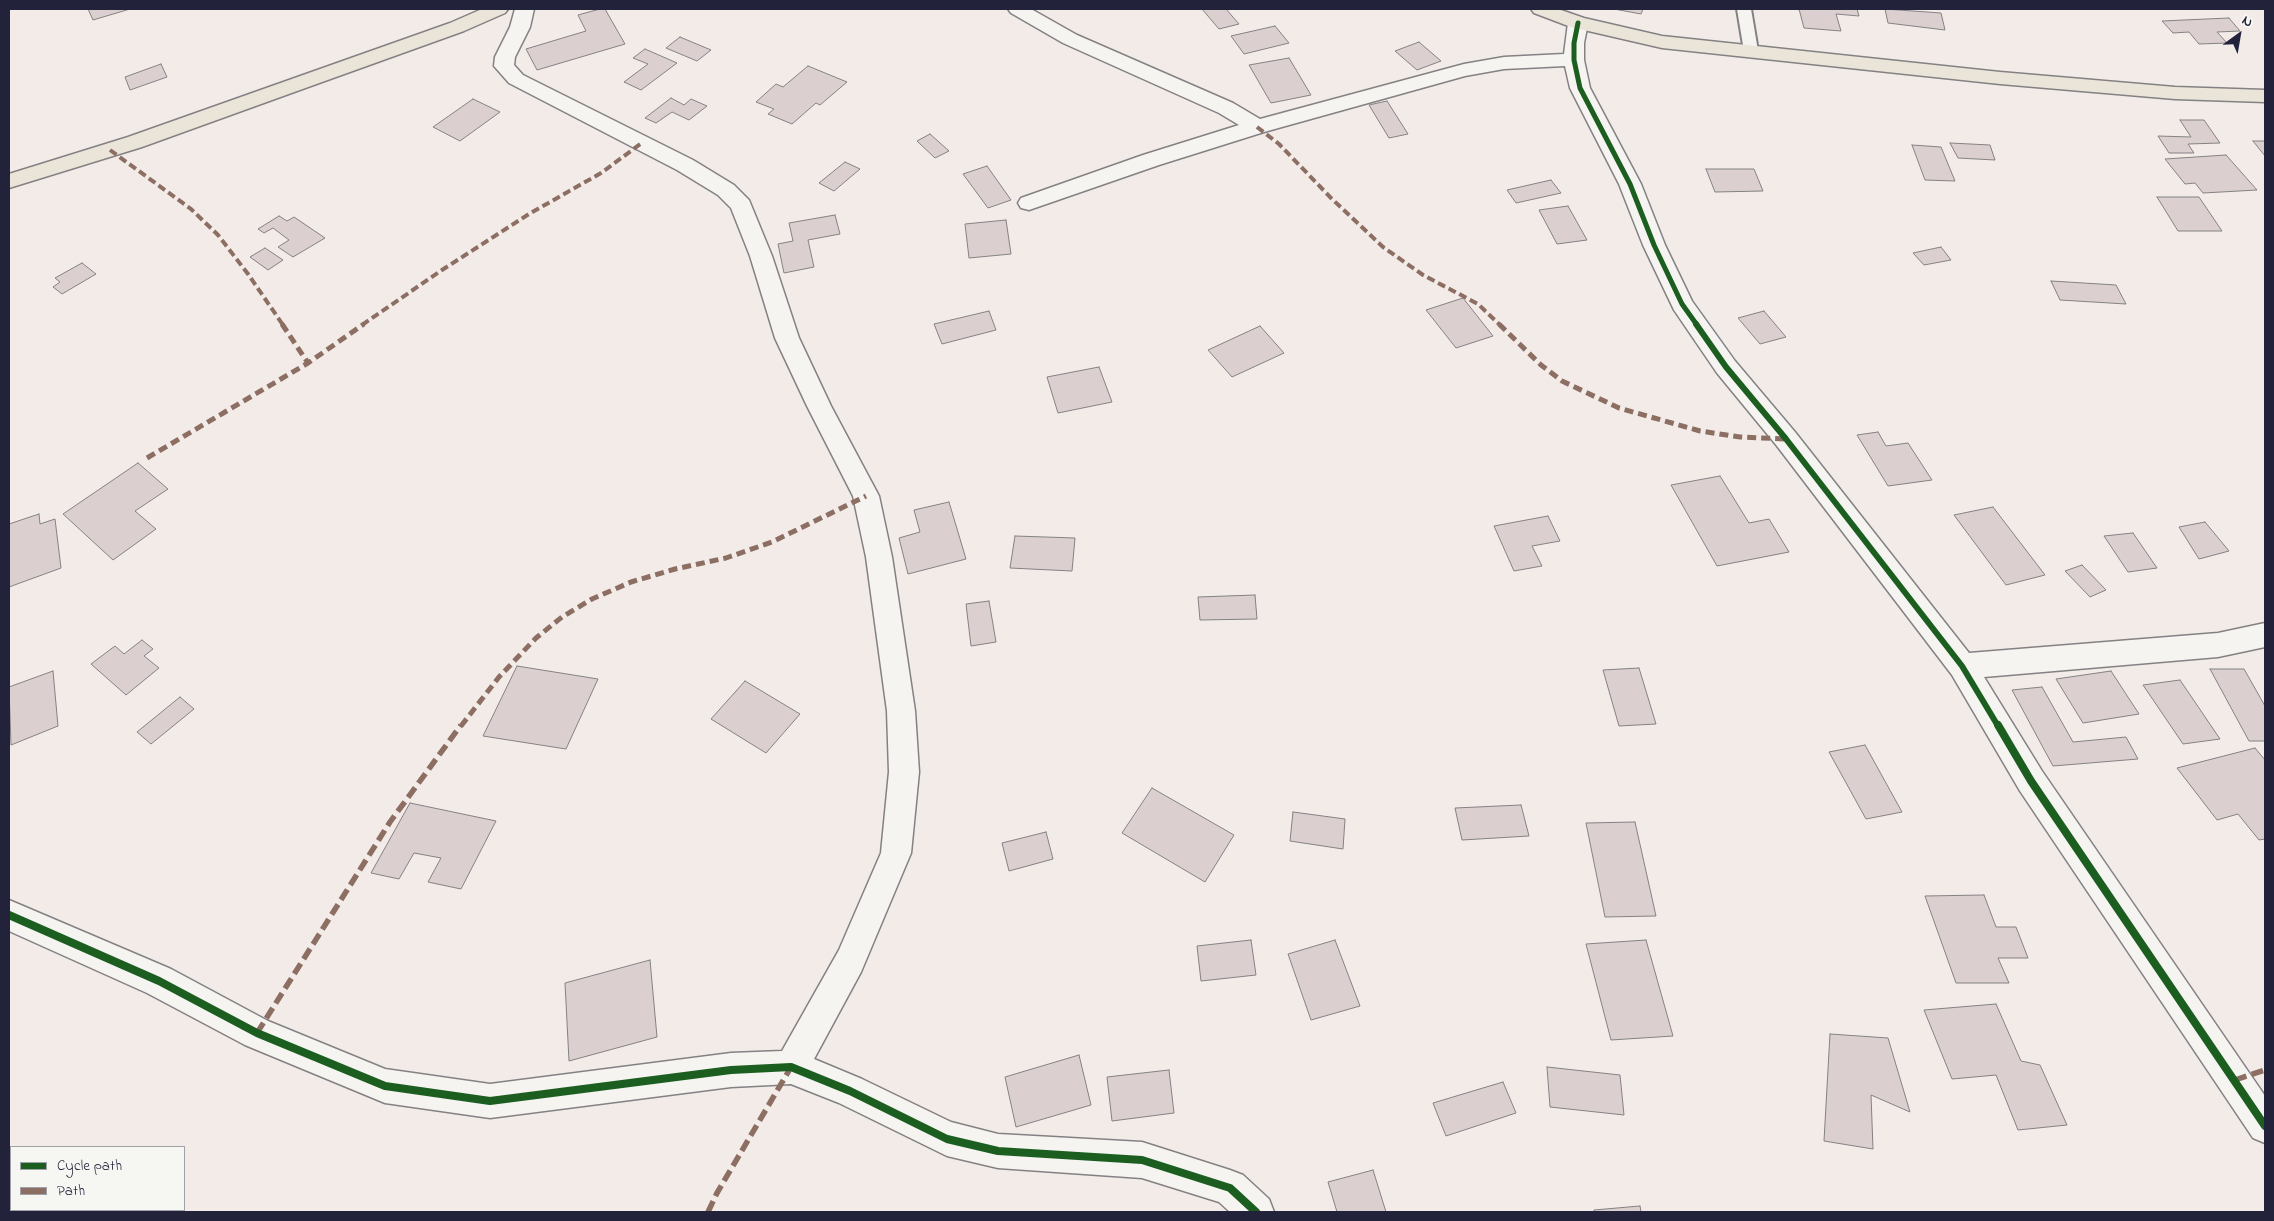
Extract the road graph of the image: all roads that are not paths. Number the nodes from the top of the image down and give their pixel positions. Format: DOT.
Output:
graph roads {
  1 [pos="498,9"];
  2 [pos="524,9"];
  3 [pos="1018,9"];
  4 [pos="1541,9"];
  5 [pos="1744,9"];
  6 [pos="1578,23"];
  7 [pos="1751,51"];
  8 [pos="1574,60"];
  9 [pos="2265,96"];
  10 [pos="1257,127"];
  11 [pos="9,181"];
  12 [pos="1029,204"];
  13 [pos="2265,635"];
  14 [pos="1962,666"];
  15 [pos="9,915"];
  16 [pos="791,1067"];
  17 [pos="2265,1126"];
  18 [pos="1256,1212"];
  1 -- 11 [label="main road"];
  2 -- 16 [label="street"];
  3 -- 10 [label="street"];
  4 -- 6 [label="main road"];
  5 -- 7 [label="lane"];
  6 -- 7 [label="main road"];
  6 -- 8 [label="street"];
  7 -- 9 [label="main road"];
  8 -- 10 [label="street"];
  8 -- 14 [label="street"];
  10 -- 12 [label="street"];
  13 -- 14 [label="street"];
  14 -- 17 [label="street"];
  15 -- 16 [label="street"];
  16 -- 18 [label="street"];
}
